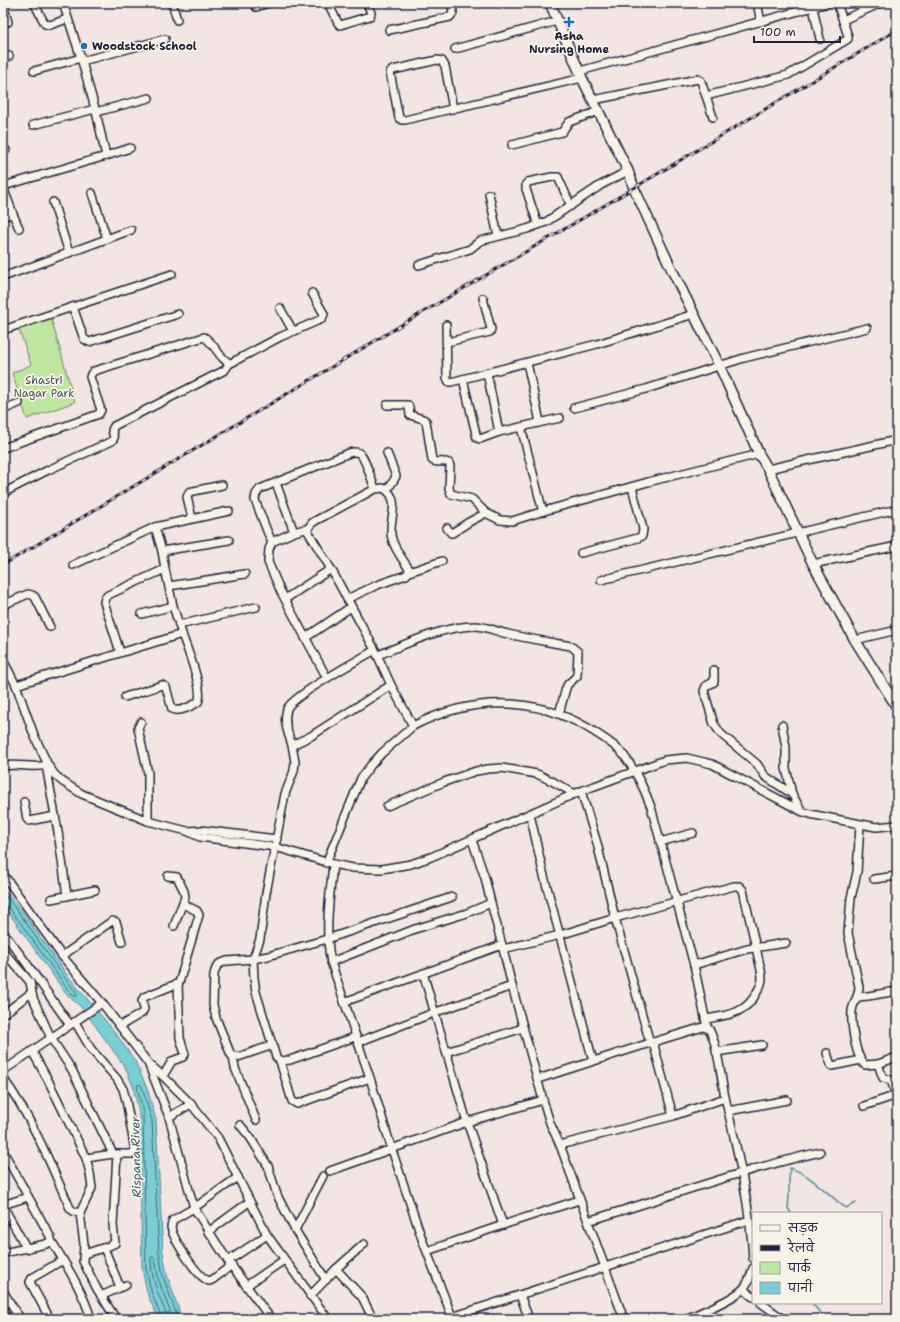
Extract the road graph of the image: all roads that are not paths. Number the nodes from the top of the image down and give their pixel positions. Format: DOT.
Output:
graph roads {
  1 [pos="34,3"];
  2 [pos="63,3"];
  3 [pos="172,3"];
  4 [pos="268,3"];
  5 [pos="328,3"];
  6 [pos="367,3"];
  7 [pos="452,3"];
  8 [pos="552,3"];
  9 [pos="756,3"];
  10 [pos="828,3"];
  11 [pos="837,3"];
  12 [pos="881,3"];
  13 [pos="3,4"];
  14 [pos="256,7"];
  15 [pos="813,8"];
  16 [pos="67,19"];
  17 [pos="177,20"];
  18 [pos="843,20"];
  19 [pos="557,21"];
  20 [pos="8,22"];
  21 [pos="761,22"];
  22 [pos="389,30"];
  23 [pos="165,39"];
  24 [pos="820,39"];
  25 [pos="456,49"];
  26 [pos="81,59"];
  27 [pos="34,71"];
  28 [pos="581,74"];
  29 [pos="706,96"];
  30 [pos="149,98"];
  31 [pos="593,100"];
  32 [pos="453,109"];
  33 [pos="95,111"];
  34 [pos="599,111"];
  35 [pos="713,117"];
  36 [pos="33,125"];
  37 [pos="512,145"];
  38 [pos="130,148"];
  39 [pos="106,156"];
  40 [pos="628,171"];
  41 [pos="92,193"];
  42 [pos="488,194"];
  43 [pos="52,202"];
  44 [pos="571,206"];
  45 [pos="12,212"];
  46 [pos="3,217"];
  47 [pos="538,225"];
  48 [pos="19,228"];
  49 [pos="131,230"];
  50 [pos="498,236"];
  51 [pos="107,238"];
  52 [pos="69,253"];
  53 [pos="419,265"];
  54 [pos="172,274"];
  55 [pos="3,277"];
  56 [pos="312,293"];
  57 [pos="483,298"];
  58 [pos="73,308"];
  59 [pos="280,308"];
  60 [pos="178,314"];
  61 [pos="694,314"];
  62 [pos="446,325"];
  63 [pos="867,328"];
  64 [pos="3,330"];
  65 [pos="292,331"];
  66 [pos="447,342"];
  67 [pos="527,363"];
  68 [pos="230,364"];
  69 [pos="719,365"];
  70 [pos="487,373"];
  71 [pos="463,379"];
  72 [pos="19,403"];
  73 [pos="387,405"];
  74 [pos="574,408"];
  75 [pos="3,410"];
  76 [pos="560,418"];
  77 [pos="540,422"];
  78 [pos="521,427"];
  79 [pos="499,432"];
  80 [pos="897,440"];
  81 [pos="3,448"];
  82 [pos="388,453"];
  83 [pos="759,454"];
  84 [pos="768,469"];
  85 [pos="276,483"];
  86 [pos="222,485"];
  87 [pos="632,487"];
  88 [pos="376,489"];
  89 [pos="387,490"];
  90 [pos="3,493"];
  91 [pos="897,510"];
  92 [pos="229,511"];
  93 [pos="544,511"];
  94 [pos="486,513"];
  95 [pos="192,518"];
  96 [pos="155,527"];
  97 [pos="447,528"];
  98 [pos="308,530"];
  99 [pos="294,532"];
  100 [pos="799,532"];
  101 [pos="229,540"];
  102 [pos="272,542"];
  103 [pos="897,546"];
  104 [pos="162,552"];
  105 [pos="581,554"];
  106 [pos="442,561"];
  107 [pos="813,564"];
  108 [pos="73,565"];
  109 [pos="165,569"];
  110 [pos="331,569"];
  111 [pos="409,572"];
  112 [pos="245,574"];
  113 [pos="602,580"];
  114 [pos="169,586"];
  115 [pos="284,599"];
  116 [pos="347,599"];
  117 [pos="3,605"];
  118 [pos="173,606"];
  119 [pos="256,607"];
  120 [pos="352,607"];
  121 [pos="142,614"];
  122 [pos="179,626"];
  123 [pos="50,627"];
  124 [pos="897,630"];
  125 [pos="182,634"];
  126 [pos="305,638"];
  127 [pos="855,640"];
  128 [pos="120,652"];
  129 [pos="376,653"];
  130 [pos="3,660"];
  131 [pos="714,670"];
  132 [pos="327,678"];
  133 [pos="16,685"];
  134 [pos="391,685"];
  135 [pos="125,697"];
  136 [pos="897,707"];
  137 [pos="558,714"];
  138 [pos="141,722"];
  139 [pos="782,725"];
  140 [pos="413,726"];
  141 [pos="292,745"];
  142 [pos="47,765"];
  143 [pos="3,766"];
  144 [pos="633,770"];
  145 [pos="578,793"];
  146 [pos="792,794"];
  147 [pos="24,802"];
  148 [pos="387,806"];
  149 [pos="803,812"];
  150 [pos="530,814"];
  151 [pos="55,816"];
  152 [pos="148,821"];
  153 [pos="860,825"];
  154 [pos="897,825"];
  155 [pos="187,831"];
  156 [pos="692,833"];
  157 [pos="277,839"];
  158 [pos="472,840"];
  159 [pos="660,842"];
  160 [pos="275,847"];
  161 [pos="330,864"];
  162 [pos="3,874"];
  163 [pos="168,876"];
  164 [pos="897,876"];
  165 [pos="874,879"];
  166 [pos="95,890"];
  167 [pos="67,896"];
  168 [pos="452,897"];
  169 [pos="51,899"];
  170 [pos="676,901"];
  171 [pos="491,902"];
  172 [pos="183,904"];
  173 [pos="615,918"];
  174 [pos="174,926"];
  175 [pos="3,932"];
  176 [pos="560,935"];
  177 [pos="327,939"];
  178 [pos="122,942"];
  179 [pos="786,943"];
  180 [pos="502,947"];
  181 [pos="756,947"];
  182 [pos="3,951"];
  183 [pos="62,956"];
  184 [pos="253,959"];
  185 [pos="331,962"];
  186 [pos="694,965"];
  187 [pos="423,973"];
  188 [pos="178,984"];
  189 [pos="512,986"];
  190 [pos="897,991"];
  191 [pos="31,993"];
  192 [pos="858,997"];
  193 [pos="344,1002"];
  194 [pos="100,1005"];
  195 [pos="3,1012"];
  196 [pos="436,1012"];
  197 [pos="706,1019"];
  198 [pos="73,1024"];
  199 [pos="120,1026"];
  200 [pos="707,1027"];
  201 [pos="524,1028"];
  202 [pos="51,1038"];
  203 [pos="356,1040"];
  204 [pos="652,1043"];
  205 [pos="273,1045"];
  206 [pos="762,1045"];
  207 [pos="32,1051"];
  208 [pos="446,1052"];
  209 [pos="716,1052"];
  210 [pos="827,1053"];
  211 [pos="233,1057"];
  212 [pos="897,1057"];
  213 [pos="861,1060"];
  214 [pos="280,1061"];
  215 [pos="593,1061"];
  216 [pos="148,1063"];
  217 [pos="878,1064"];
  218 [pos="3,1071"];
  219 [pos="163,1076"];
  220 [pos="3,1078"];
  221 [pos="370,1078"];
  222 [pos="538,1079"];
  223 [pos="896,1095"];
  224 [pos="725,1098"];
  225 [pos="543,1100"];
  226 [pos="787,1100"];
  227 [pos="191,1104"];
  228 [pos="864,1106"];
  229 [pos="728,1111"];
  230 [pos="673,1116"];
  231 [pos="169,1117"];
  232 [pos="256,1120"];
  233 [pos="467,1122"];
  234 [pos="240,1125"];
  235 [pos="560,1145"];
  236 [pos="392,1150"];
  237 [pos="3,1151"];
  238 [pos="820,1152"];
  239 [pos="115,1154"];
  240 [pos="86,1158"];
  241 [pos="330,1171"];
  242 [pos="742,1173"];
  243 [pos="323,1176"];
  244 [pos="238,1177"];
  245 [pos="28,1197"];
  246 [pos="580,1200"];
  247 [pos="249,1202"];
  248 [pos="3,1205"];
  249 [pos="194,1208"];
  250 [pos="80,1213"];
  251 [pos="749,1220"];
  252 [pos="588,1221"];
  253 [pos="503,1225"];
  254 [pos="295,1230"];
  255 [pos="208,1232"];
  256 [pos="267,1234"];
  257 [pos="51,1240"];
  258 [pos="364,1244"];
  259 [pos="104,1248"];
  260 [pos="752,1248"];
  261 [pos="26,1249"];
  262 [pos="427,1251"];
  263 [pos="3,1253"];
  264 [pos="84,1254"];
  265 [pos="63,1260"];
  266 [pos="284,1260"];
  267 [pos="230,1263"];
  268 [pos="604,1266"];
  269 [pos="336,1269"];
  270 [pos="752,1271"];
  271 [pos="326,1280"];
  272 [pos="246,1286"];
  273 [pos="743,1289"];
  274 [pos="3,1291"];
  275 [pos="520,1295"];
  276 [pos="101,1296"];
  277 [pos="310,1296"];
  278 [pos="752,1296"];
  279 [pos="762,1304"];
  280 [pos="19,1317"];
  281 [pos="324,1318"];
  282 [pos="452,1318"];
  283 [pos="5,1319"];
  284 [pos="50,1319"];
  285 [pos="91,1319"];
  286 [pos="116,1319"];
  287 [pos="271,1319"];
  288 [pos="373,1319"];
  289 [pos="528,1319"];
  290 [pos="624,1319"];
  291 [pos="685,1319"];
  292 [pos="783,1319"];
  1 -- 16 [label="street"];
  2 -- 16 [label="street"];
  3 -- 17 [label="street"];
  4 -- 14 [label="street"];
  5 -- 6 [label="street"];
  7 -- 22 [label="street"];
  8 -- 19 [label="main road"];
  9 -- 21 [label="street"];
  10 -- 15 [label="street"];
  11 -- 18 [label="street"];
  12 -- 18 [label="street"];
  13 -- 20 [label="street"];
  15 -- 21 [label="street"];
  15 -- 24 [label="street"];
  16 -- 26 [label="street"];
  18 -- 29 [label="street"];
  19 -- 25 [label="street"];
  19 -- 28 [label="main road"];
  21 -- 28 [label="street"];
  23 -- 26 [label="street"];
  26 -- 27 [label="street"];
  26 -- 33 [label="street"];
  28 -- 31 [label="main road"];
  28 -- 32 [label="street"];
  29 -- 31 [label="street"];
  29 -- 35 [label="street"];
  30 -- 33 [label="street"];
  31 -- 34 [label="main road"];
  32 -- 32 [label="street"];
  33 -- 36 [label="street"];
  33 -- 39 [label="street"];
  34 -- 37 [label="street"];
  34 -- 40 [label="main road"];
  38 -- 39 [label="street"];
  39 -- 45 [label="street"];
  40 -- 44 [label="street"];
  40 -- 61 [label="main road"];
  41 -- 51 [label="street"];
  42 -- 50 [label="street"];
  43 -- 52 [label="street"];
  44 -- 47 [label="street"];
  44 -- 47 [label="street"];
  45 -- 46 [label="street"];
  45 -- 48 [label="street"];
  47 -- 50 [label="street"];
  49 -- 51 [label="street"];
  50 -- 53 [label="street"];
  51 -- 52 [label="street"];
  52 -- 55 [label="street"];
  54 -- 58 [label="street"];
  56 -- 65 [label="street"];
  57 -- 66 [label="street"];
  58 -- 60 [label="street"];
  58 -- 64 [label="street"];
  59 -- 65 [label="street"];
  61 -- 67 [label="street"];
  61 -- 69 [label="main road"];
  62 -- 66 [label="street"];
  63 -- 69 [label="street"];
  65 -- 68 [label="street"];
  66 -- 71 [label="street"];
  67 -- 70 [label="street"];
  67 -- 77 [label="street"];
  68 -- 81 [label="street"];
  68 -- 90 [label="street"];
  69 -- 74 [label="street"];
  69 -- 83 [label="main road"];
  70 -- 71 [label="street"];
  70 -- 79 [label="street"];
  71 -- 79 [label="street"];
  72 -- 75 [label="street"];
  73 -- 94 [label="street"];
  76 -- 77 [label="street"];
  77 -- 78 [label="street"];
  78 -- 79 [label="street"];
  78 -- 93 [label="street"];
  80 -- 84 [label="street"];
  82 -- 89 [label="street"];
  83 -- 84 [label="main road"];
  83 -- 87 [label="street"];
  84 -- 100 [label="main road"];
  85 -- 88 [label="street"];
  85 -- 99 [label="street"];
  85 -- 102 [label="street"];
  86 -- 95 [label="street"];
  87 -- 93 [label="street"];
  87 -- 105 [label="street"];
  88 -- 89 [label="street"];
  88 -- 98 [label="street"];
  89 -- 111 [label="street"];
  91 -- 100 [label="street"];
  92 -- 95 [label="street"];
  93 -- 94 [label="street"];
  94 -- 97 [label="street"];
  95 -- 96 [label="street"];
  96 -- 104 [label="street"];
  96 -- 108 [label="street"];
  98 -- 99 [label="street"];
  98 -- 110 [label="street"];
  99 -- 102 [label="street"];
  100 -- 107 [label="main road"];
  100 -- 113 [label="street"];
  101 -- 104 [label="street"];
  102 -- 115 [label="street"];
  103 -- 107 [label="street"];
  104 -- 109 [label="street"];
  106 -- 111 [label="street"];
  107 -- 127 [label="main road"];
  109 -- 114 [label="street"];
  109 -- 128 [label="street"];
  110 -- 115 [label="street"];
  110 -- 116 [label="street"];
  111 -- 116 [label="street"];
  112 -- 114 [label="street"];
  114 -- 118 [label="street"];
  115 -- 126 [label="street"];
  116 -- 120 [label="street"];
  117 -- 123 [label="street"];
  118 -- 121 [label="street"];
  118 -- 122 [label="street"];
  119 -- 122 [label="street"];
  120 -- 126 [label="street"];
  120 -- 129 [label="street"];
  122 -- 125 [label="street"];
  124 -- 127 [label="street"];
  125 -- 128 [label="street"];
  125 -- 135 [label="street"];
  126 -- 132 [label="street"];
  127 -- 136 [label="main road"];
  128 -- 133 [label="street"];
  129 -- 132 [label="street"];
  129 -- 134 [label="street"];
  129 -- 137 [label="street"];
  130 -- 133 [label="street"];
  131 -- 146 [label="street"];
  132 -- 141 [label="street"];
  133 -- 142 [label="street"];
  134 -- 140 [label="street"];
  134 -- 141 [label="street"];
  137 -- 140 [label="street"];
  137 -- 144 [label="street"];
  138 -- 152 [label="street"];
  139 -- 146 [label="street"];
  140 -- 161 [label="street"];
  141 -- 157 [label="street"];
  142 -- 143 [label="street"];
  142 -- 151 [label="street"];
  142 -- 152 [label="street"];
  144 -- 145 [label="street"];
  144 -- 149 [label="street"];
  144 -- 159 [label="street"];
  145 -- 148 [label="street"];
  145 -- 150 [label="street"];
  145 -- 173 [label="street"];
  146 -- 149 [label="street"];
  147 -- 151 [label="street"];
  149 -- 153 [label="street"];
  150 -- 158 [label="street"];
  150 -- 176 [label="street"];
  151 -- 167 [label="street"];
  152 -- 155 [label="street"];
  153 -- 154 [label="street"];
  153 -- 192 [label="street"];
  155 -- 157 [label="street"];
  155 -- 160 [label="street"];
  156 -- 159 [label="street"];
  157 -- 160 [label="street"];
  158 -- 161 [label="street"];
  158 -- 171 [label="street"];
  159 -- 170 [label="street"];
  160 -- 161 [label="street"];
  160 -- 184 [label="street"];
  161 -- 177 [label="street"];
  162 -- 183 [label="street"];
  163 -- 172 [label="street"];
  164 -- 165 [label="street"];
  166 -- 167 [label="street"];
  167 -- 169 [label="street"];
  168 -- 177 [label="street"];
  170 -- 173 [label="street"];
  170 -- 181 [label="street"];
  170 -- 186 [label="street"];
  171 -- 180 [label="street"];
  171 -- 185 [label="street"];
  172 -- 174 [label="street"];
  172 -- 188 [label="street"];
  173 -- 176 [label="street"];
  173 -- 204 [label="street"];
  175 -- 198 [label="street"];
  176 -- 180 [label="street"];
  176 -- 215 [label="street"];
  177 -- 184 [label="street"];
  177 -- 185 [label="street"];
  178 -- 183 [label="street"];
  179 -- 181 [label="street"];
  180 -- 187 [label="street"];
  180 -- 189 [label="street"];
  181 -- 186 [label="street"];
  181 -- 197 [label="street"];
  182 -- 191 [label="street"];
  183 -- 194 [label="street"];
  184 -- 205 [label="street"];
  184 -- 211 [label="street"];
  185 -- 193 [label="street"];
  186 -- 197 [label="street"];
  187 -- 193 [label="street"];
  187 -- 196 [label="street"];
  188 -- 199 [label="street"];
  188 -- 219 [label="street"];
  189 -- 196 [label="street"];
  189 -- 201 [label="street"];
  190 -- 192 [label="street"];
  191 -- 195 [label="street"];
  191 -- 202 [label="street"];
  192 -- 213 [label="street"];
  193 -- 203 [label="street"];
  194 -- 198 [label="street"];
  194 -- 199 [label="street"];
  196 -- 203 [label="street"];
  196 -- 208 [label="street"];
  197 -- 200 [label="street"];
  198 -- 202 [label="street"];
  198 -- 239 [label="street"];
  199 -- 216 [label="street"];
  200 -- 204 [label="street"];
  200 -- 209 [label="street"];
  201 -- 208 [label="street"];
  201 -- 222 [label="street"];
  202 -- 207 [label="street"];
  202 -- 239 [label="street"];
  203 -- 214 [label="street"];
  203 -- 221 [label="street"];
  204 -- 215 [label="street"];
  204 -- 230 [label="street"];
  205 -- 211 [label="street"];
  205 -- 214 [label="street"];
  206 -- 209 [label="street"];
  207 -- 218 [label="street"];
  207 -- 240 [label="street"];
  208 -- 233 [label="street"];
  209 -- 224 [label="street"];
  210 -- 213 [label="street"];
  211 -- 232 [label="street"];
  212 -- 217 [label="street"];
  213 -- 217 [label="street"];
  214 -- 221 [label="street"];
  215 -- 222 [label="street"];
  216 -- 219 [label="street"];
  216 -- 231 [label="street"];
  217 -- 223 [label="street"];
  219 -- 227 [label="street"];
  220 -- 250 [label="street"];
  221 -- 236 [label="street"];
  222 -- 225 [label="street"];
  223 -- 228 [label="street"];
  224 -- 229 [label="street"];
  224 -- 230 [label="street"];
  225 -- 233 [label="street"];
  225 -- 235 [label="street"];
  226 -- 229 [label="street"];
  227 -- 231 [label="street"];
  227 -- 244 [label="street"];
  229 -- 242 [label="street"];
  230 -- 235 [label="street"];
  231 -- 249 [label="street"];
  233 -- 236 [label="street"];
  233 -- 253 [label="street"];
  234 -- 254 [label="street"];
  235 -- 246 [label="street"];
  236 -- 241 [label="street"];
  236 -- 262 [label="street"];
  237 -- 245 [label="street"];
  238 -- 242 [label="street"];
  239 -- 240 [label="street"];
  239 -- 259 [label="street"];
  240 -- 250 [label="street"];
  242 -- 251 [label="street"];
  242 -- 252 [label="street"];
  243 -- 254 [label="street"];
  244 -- 247 [label="street"];
  244 -- 249 [label="street"];
  245 -- 248 [label="street"];
  245 -- 257 [label="street"];
  246 -- 252 [label="street"];
  246 -- 253 [label="street"];
  247 -- 255 [label="street"];
  247 -- 256 [label="street"];
  248 -- 261 [label="street"];
  249 -- 255 [label="street"];
  249 -- 267 [label="street"];
  250 -- 264 [label="street"];
  251 -- 260 [label="street"];
  251 -- 268 [label="street"];
  252 -- 268 [label="street"];
  253 -- 262 [label="street"];
  254 -- 271 [label="street"];
  255 -- 267 [label="street"];
  256 -- 266 [label="street"];
  256 -- 267 [label="street"];
  257 -- 261 [label="street"];
  257 -- 265 [label="street"];
  258 -- 269 [label="street"];
  259 -- 264 [label="street"];
  259 -- 276 [label="street"];
  261 -- 263 [label="street"];
  262 -- 282 [label="street"];
  264 -- 276 [label="street"];
  265 -- 284 [label="street"];
  265 -- 285 [label="street"];
  266 -- 272 [label="street"];
  266 -- 277 [label="street"];
  267 -- 272 [label="street"];
  268 -- 275 [label="street"];
  268 -- 290 [label="street"];
  269 -- 271 [label="street"];
  269 -- 288 [label="street"];
  270 -- 273 [label="street"];
  271 -- 277 [label="street"];
  272 -- 287 [label="street"];
  273 -- 278 [label="street"];
  273 -- 291 [label="street"];
  274 -- 280 [label="street"];
  275 -- 282 [label="street"];
  275 -- 289 [label="street"];
  276 -- 286 [label="street"];
  277 -- 281 [label="street"];
  279 -- 292 [label="street"];
  280 -- 283 [label="street"];
}
